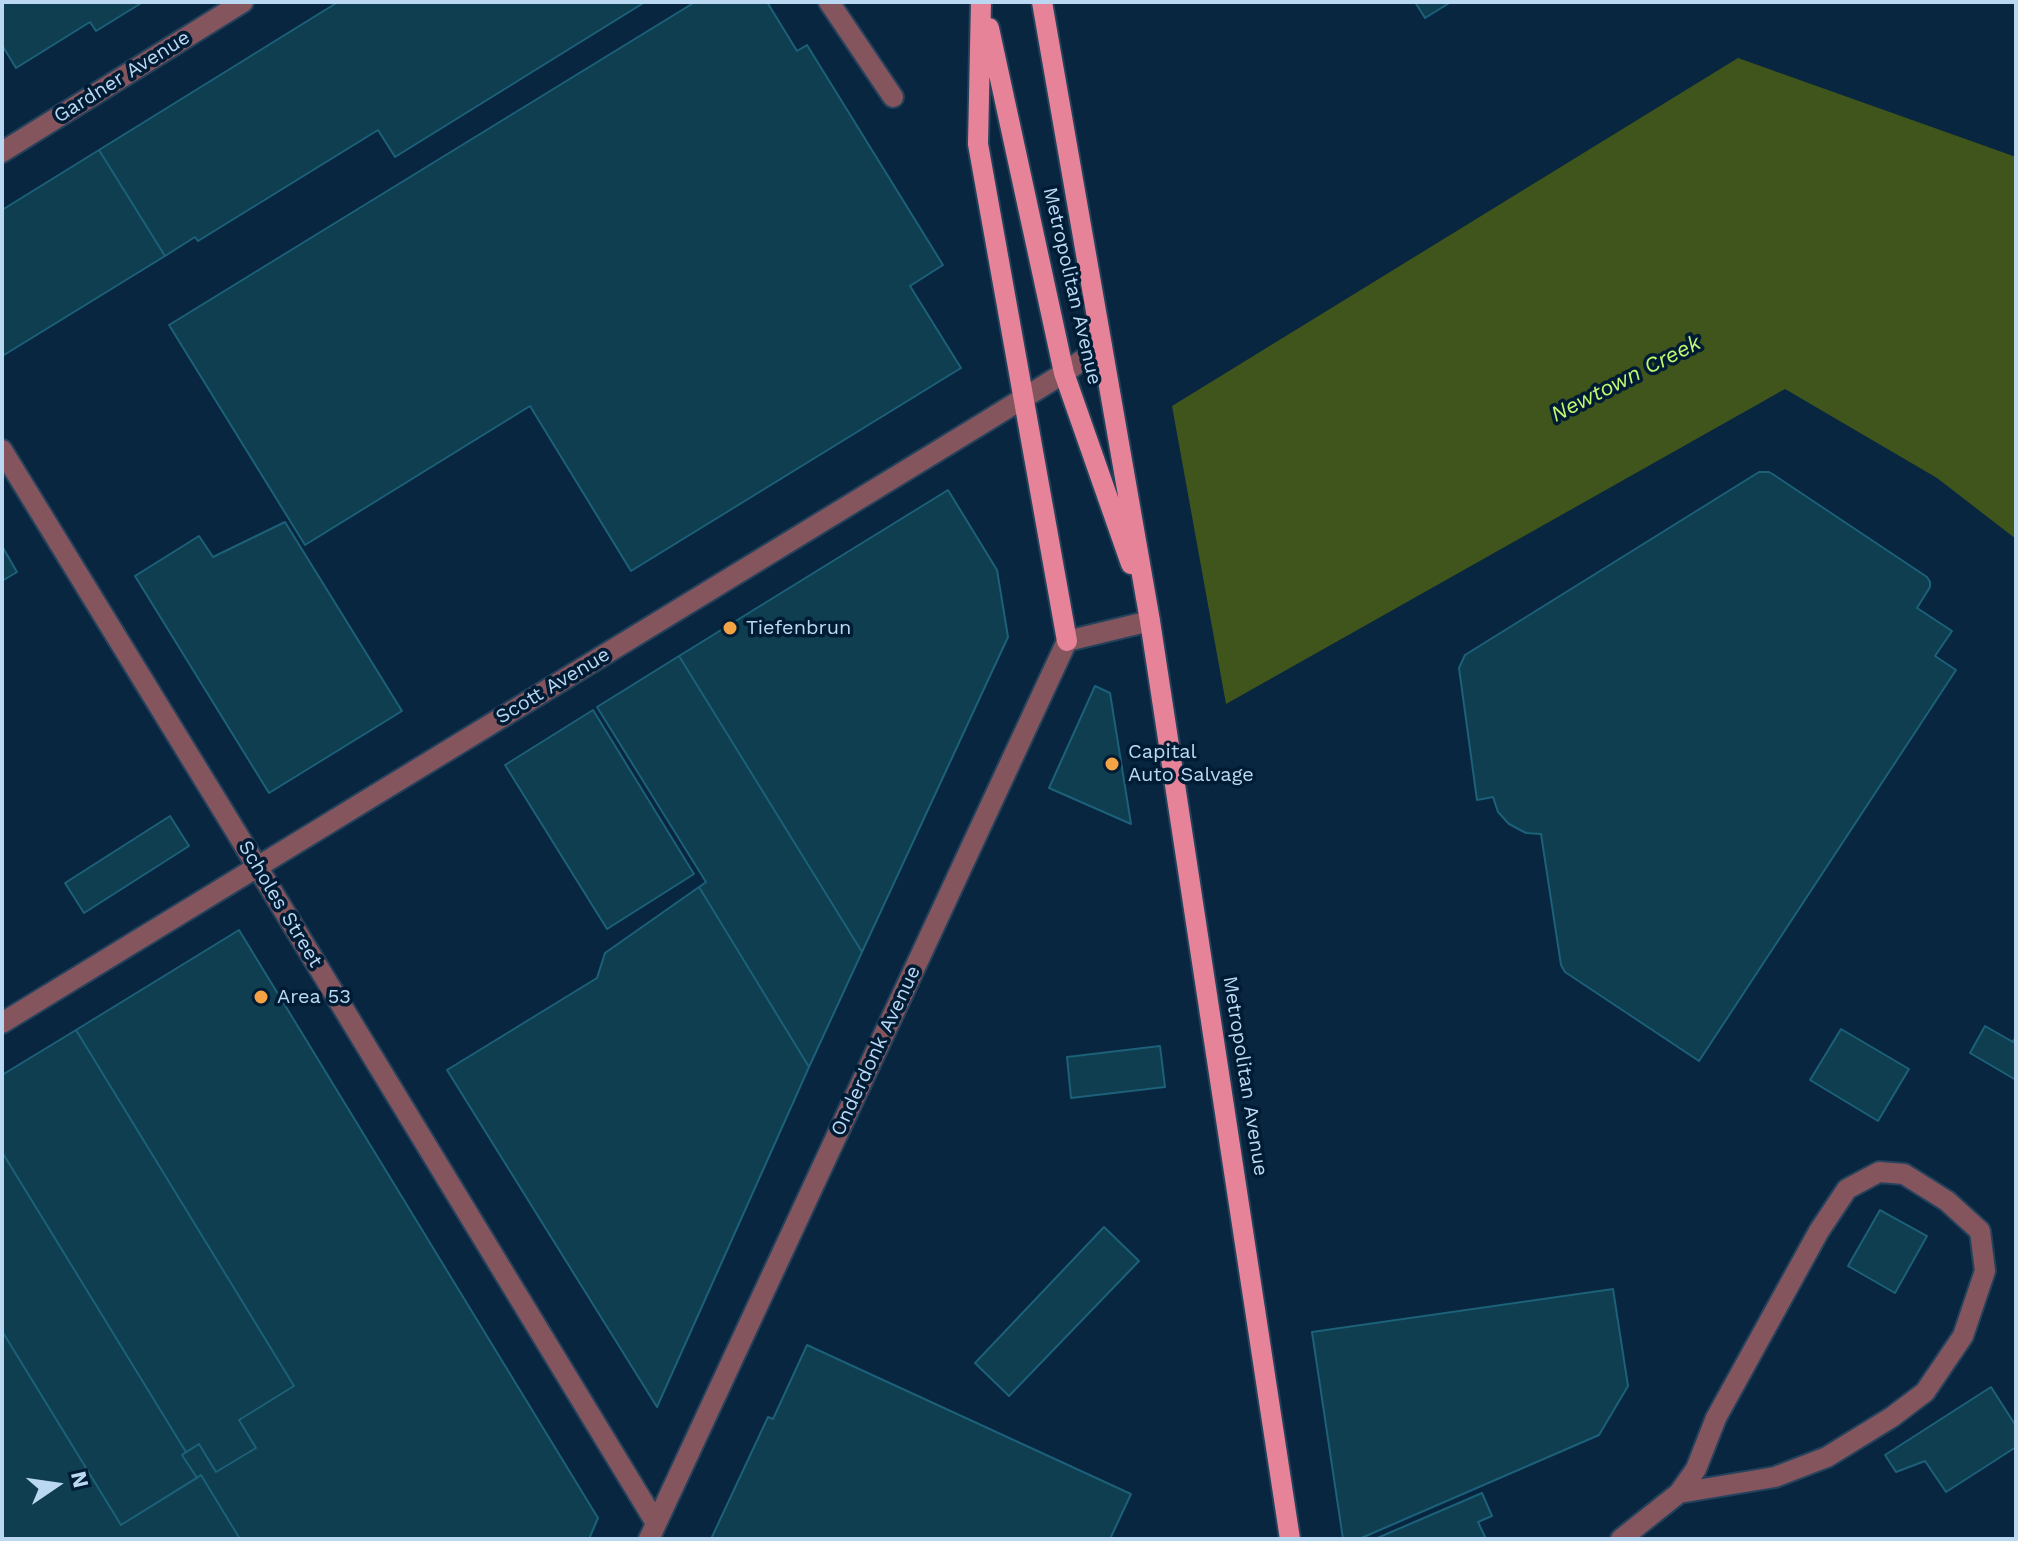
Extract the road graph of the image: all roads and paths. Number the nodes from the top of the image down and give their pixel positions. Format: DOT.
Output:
graph roads {
  1 [pos="243,2"];
  2 [pos="829,2"];
  3 [pos="982,2"];
  4 [pos="1042,2"];
  5 [pos="216,9"];
  6 [pos="893,97"];
  7 [pos="2,152"];
  8 [pos="1102,346"];
  9 [pos="1064,373"];
  10 [pos="1023,398"];
  11 [pos="2,450"];
  12 [pos="1150,621"];
  13 [pos="1067,641"];
  14 [pos="258,867"];
  15 [pos="2,1023"];
  16 [pos="1679,1493"];
  17 [pos="653,1531"];
  18 [pos="1290,1539"];
  19 [pos="1621,1539"];
  1 -- 5 [label="street, Gardner Avenue"];
  2 -- 6 [label="street"];
  3 -- 9 [label="main road, Metropolitan Avenue"];
  3 -- 10 [label="main road"];
  4 -- 8 [label="main road, Metropolitan Avenue"];
  5 -- 7 [label="street, Gardner Avenue"];
  8 -- 9 [label="street, Scott Avenue"];
  8 -- 12 [label="main road, Metropolitan Avenue"];
  9 -- 10 [label="street, Scott Avenue"];
  9 -- 12 [label="main road, Metropolitan Avenue"];
  10 -- 13 [label="main road"];
  10 -- 14 [label="street, Scott Avenue"];
  11 -- 14 [label="street, Scholes Street"];
  12 -- 13 [label="street"];
  12 -- 18 [label="main road, Metropolitan Avenue"];
  13 -- 17 [label="street, Onderdonk Avenue"];
  14 -- 15 [label="street, Scott Avenue"];
  14 -- 17 [label="street, Scholes Street"];
  16 -- 16 [label="street"];
  16 -- 19 [label="street"];
}
